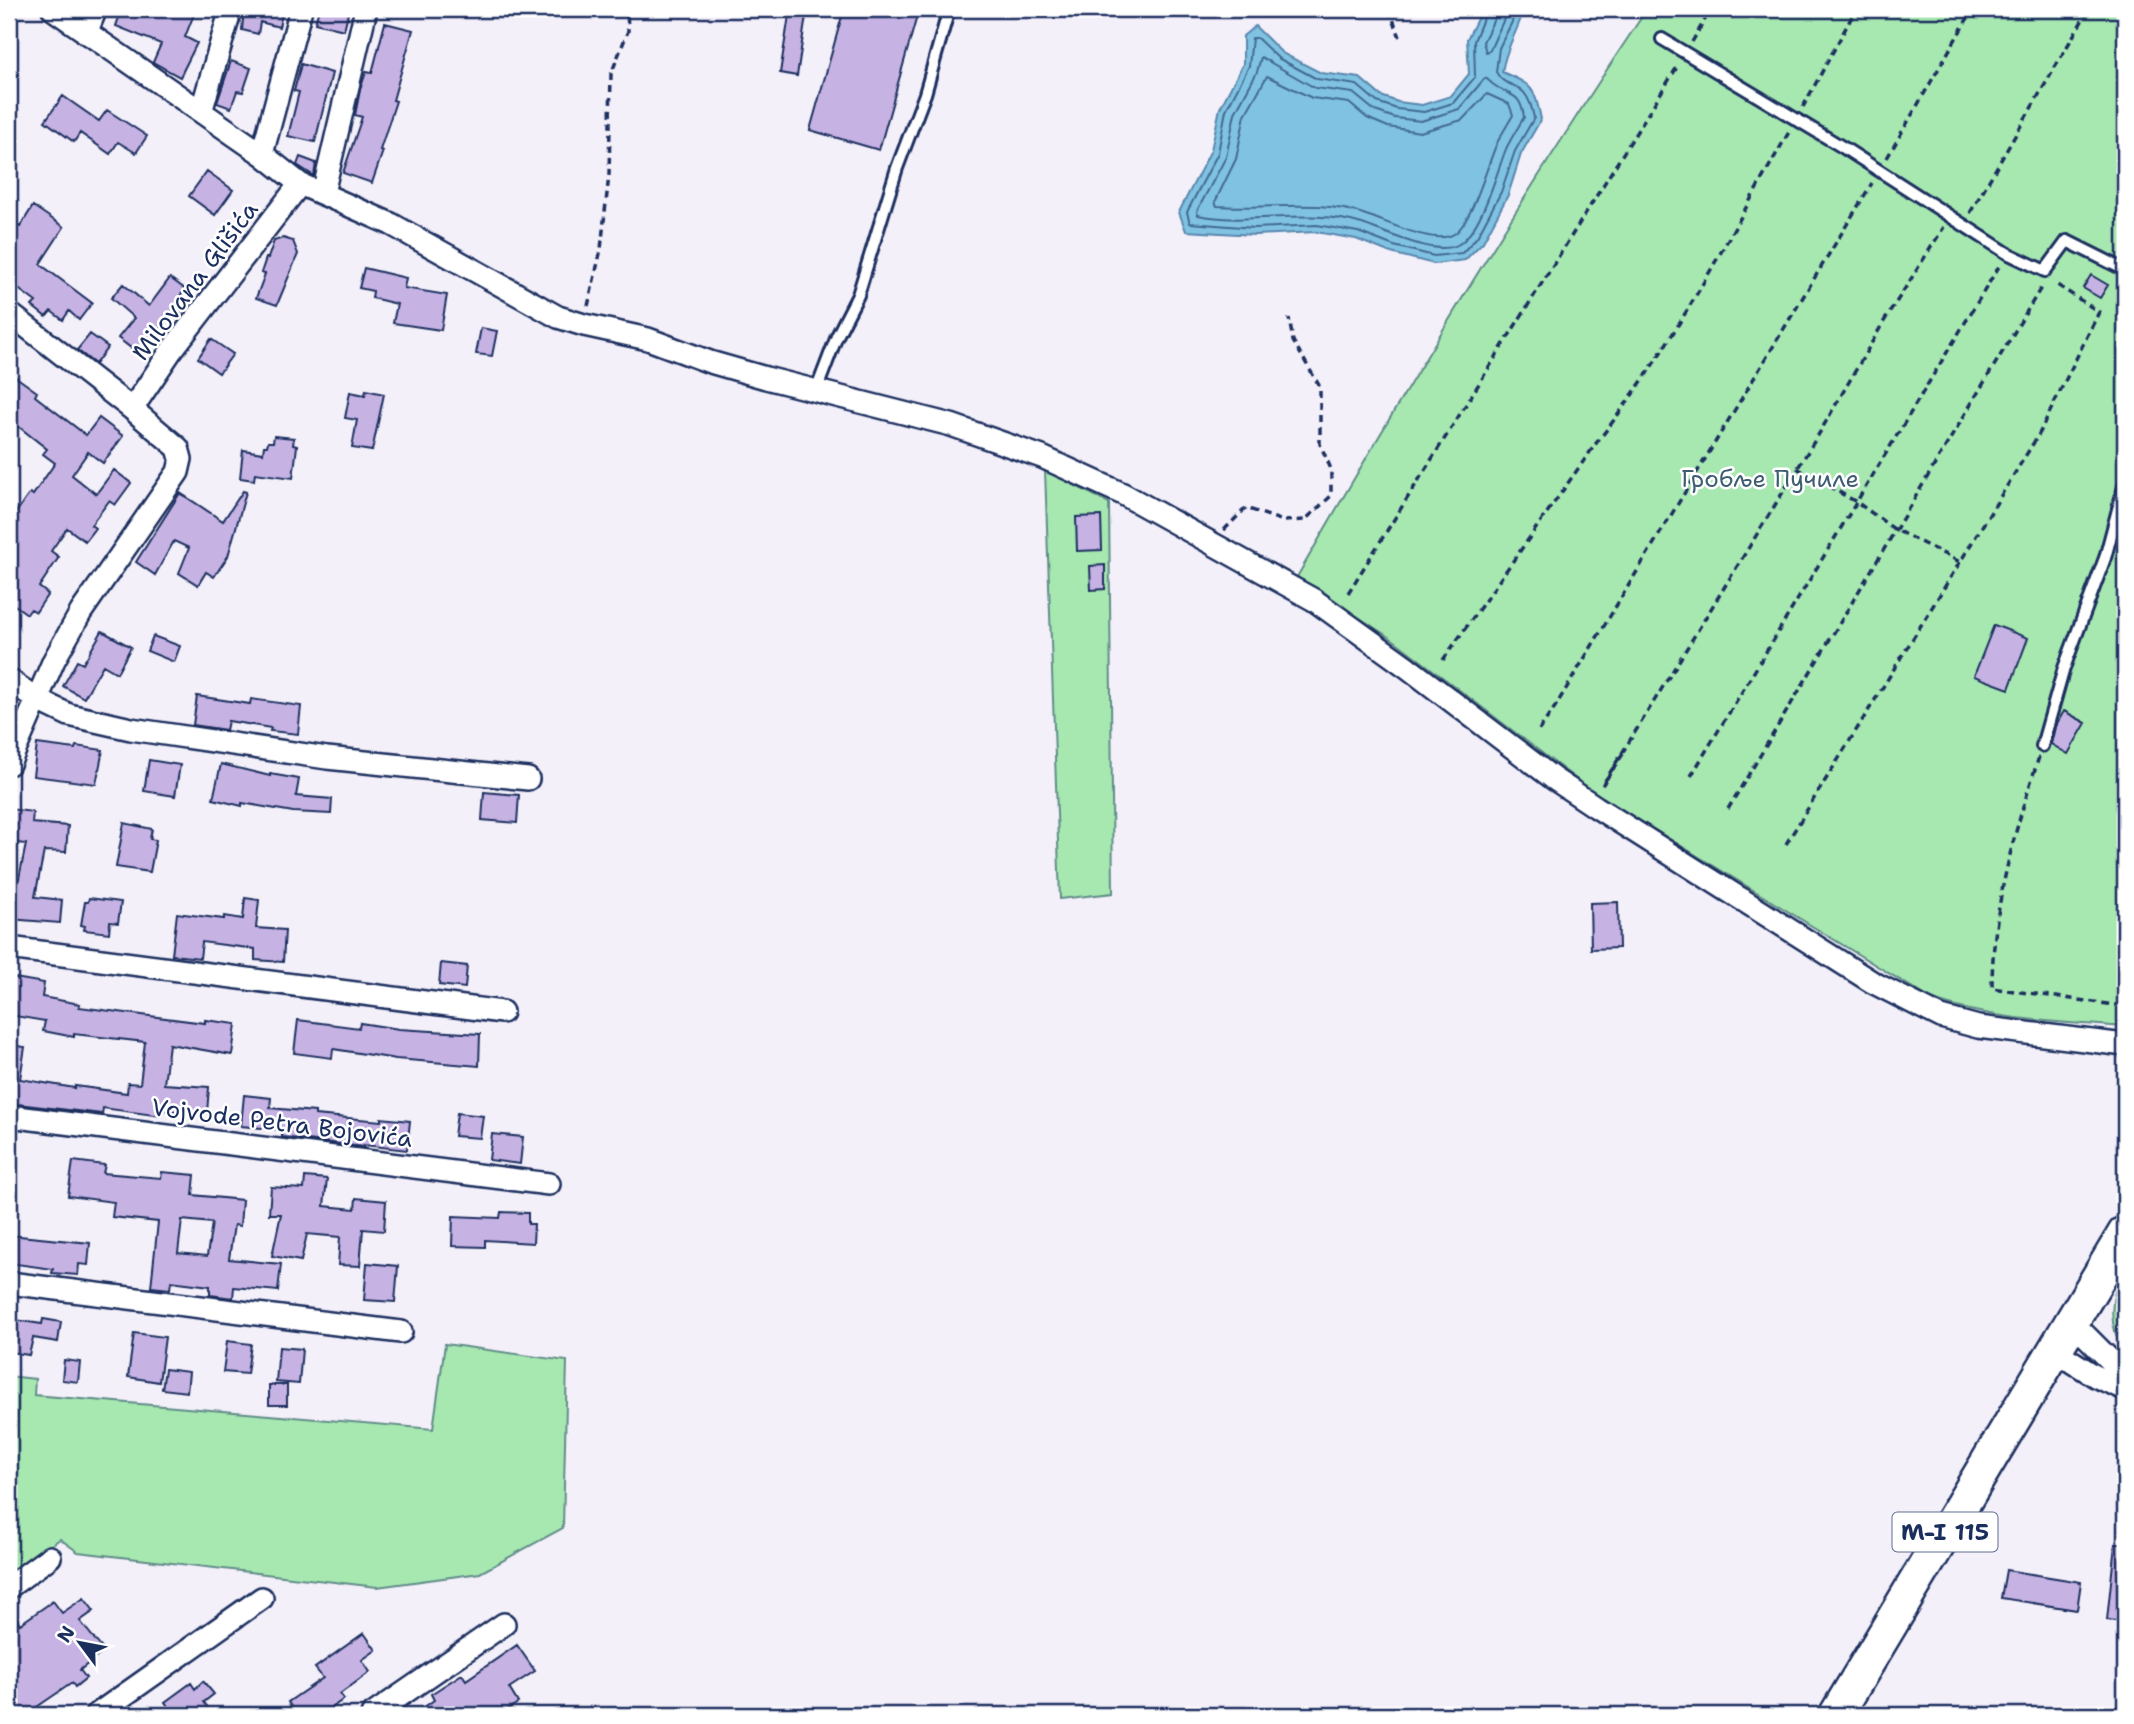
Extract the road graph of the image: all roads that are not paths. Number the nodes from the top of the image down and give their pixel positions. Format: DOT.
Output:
graph roads {
  1 [pos="52,9"];
  2 [pos="96,9"];
  3 [pos="231,9"];
  4 [pos="301,9"];
  5 [pos="366,9"];
  6 [pos="948,9"];
  7 [pos="86,33"];
  8 [pos="1662,39"];
  9 [pos="201,112"];
  10 [pos="262,155"];
  11 [pos="300,184"];
  12 [pos="323,193"];
  13 [pos="2125,270"];
  14 [pos="9,313"];
  15 [pos="816,391"];
  16 [pos="132,409"];
  17 [pos="2125,483"];
  18 [pos="9,680"];
  19 [pos="38,700"];
  20 [pos="2042,746"];
  21 [pos="9,764"];
  22 [pos="528,779"];
  23 [pos="9,948"];
  24 [pos="502,1012"];
  25 [pos="2125,1045"];
  26 [pos="9,1116"];
  27 [pos="549,1184"];
  28 [pos="2125,1233"];
  29 [pos="9,1283"];
  30 [pos="2071,1321"];
  31 [pos="401,1332"];
  32 [pos="2054,1350"];
  33 [pos="2125,1389"];
  34 [pos="50,1558"];
  35 [pos="9,1587"];
  36 [pos="262,1598"];
  37 [pos="504,1624"];
  38 [pos="96,1715"];
  39 [pos="372,1715"];
  40 [pos="1836,1715"];
  1 -- 7 [label="street"];
  2 -- 7 [label="street"];
  3 -- 9 [label="street"];
  4 -- 10 [label="street"];
  5 -- 12 [label="street"];
  6 -- 15 [label="lane"];
  7 -- 9 [label="street"];
  8 -- 13 [label="lane"];
  9 -- 10 [label="street"];
  10 -- 11 [label="street"];
  11 -- 12 [label="street"];
  11 -- 16 [label="street, Milovana Glišića"];
  12 -- 15 [label="street"];
  14 -- 16 [label="street"];
  15 -- 25 [label="street"];
  16 -- 19 [label="street"];
  17 -- 20 [label="lane"];
  18 -- 19 [label="street"];
  19 -- 21 [label="street"];
  19 -- 22 [label="street"];
  23 -- 24 [label="street"];
  26 -- 27 [label="street, Vojvode Petra Bojovića"];
  28 -- 30 [label="main road, M-I 115"];
  29 -- 31 [label="street"];
  30 -- 32 [label="main road, M-I 115"];
  30 -- 33 [label="street"];
  32 -- 33 [label="street"];
  32 -- 40 [label="main road, M-I 115"];
  34 -- 35 [label="street"];
  36 -- 38 [label="street"];
  37 -- 39 [label="street"];
}
